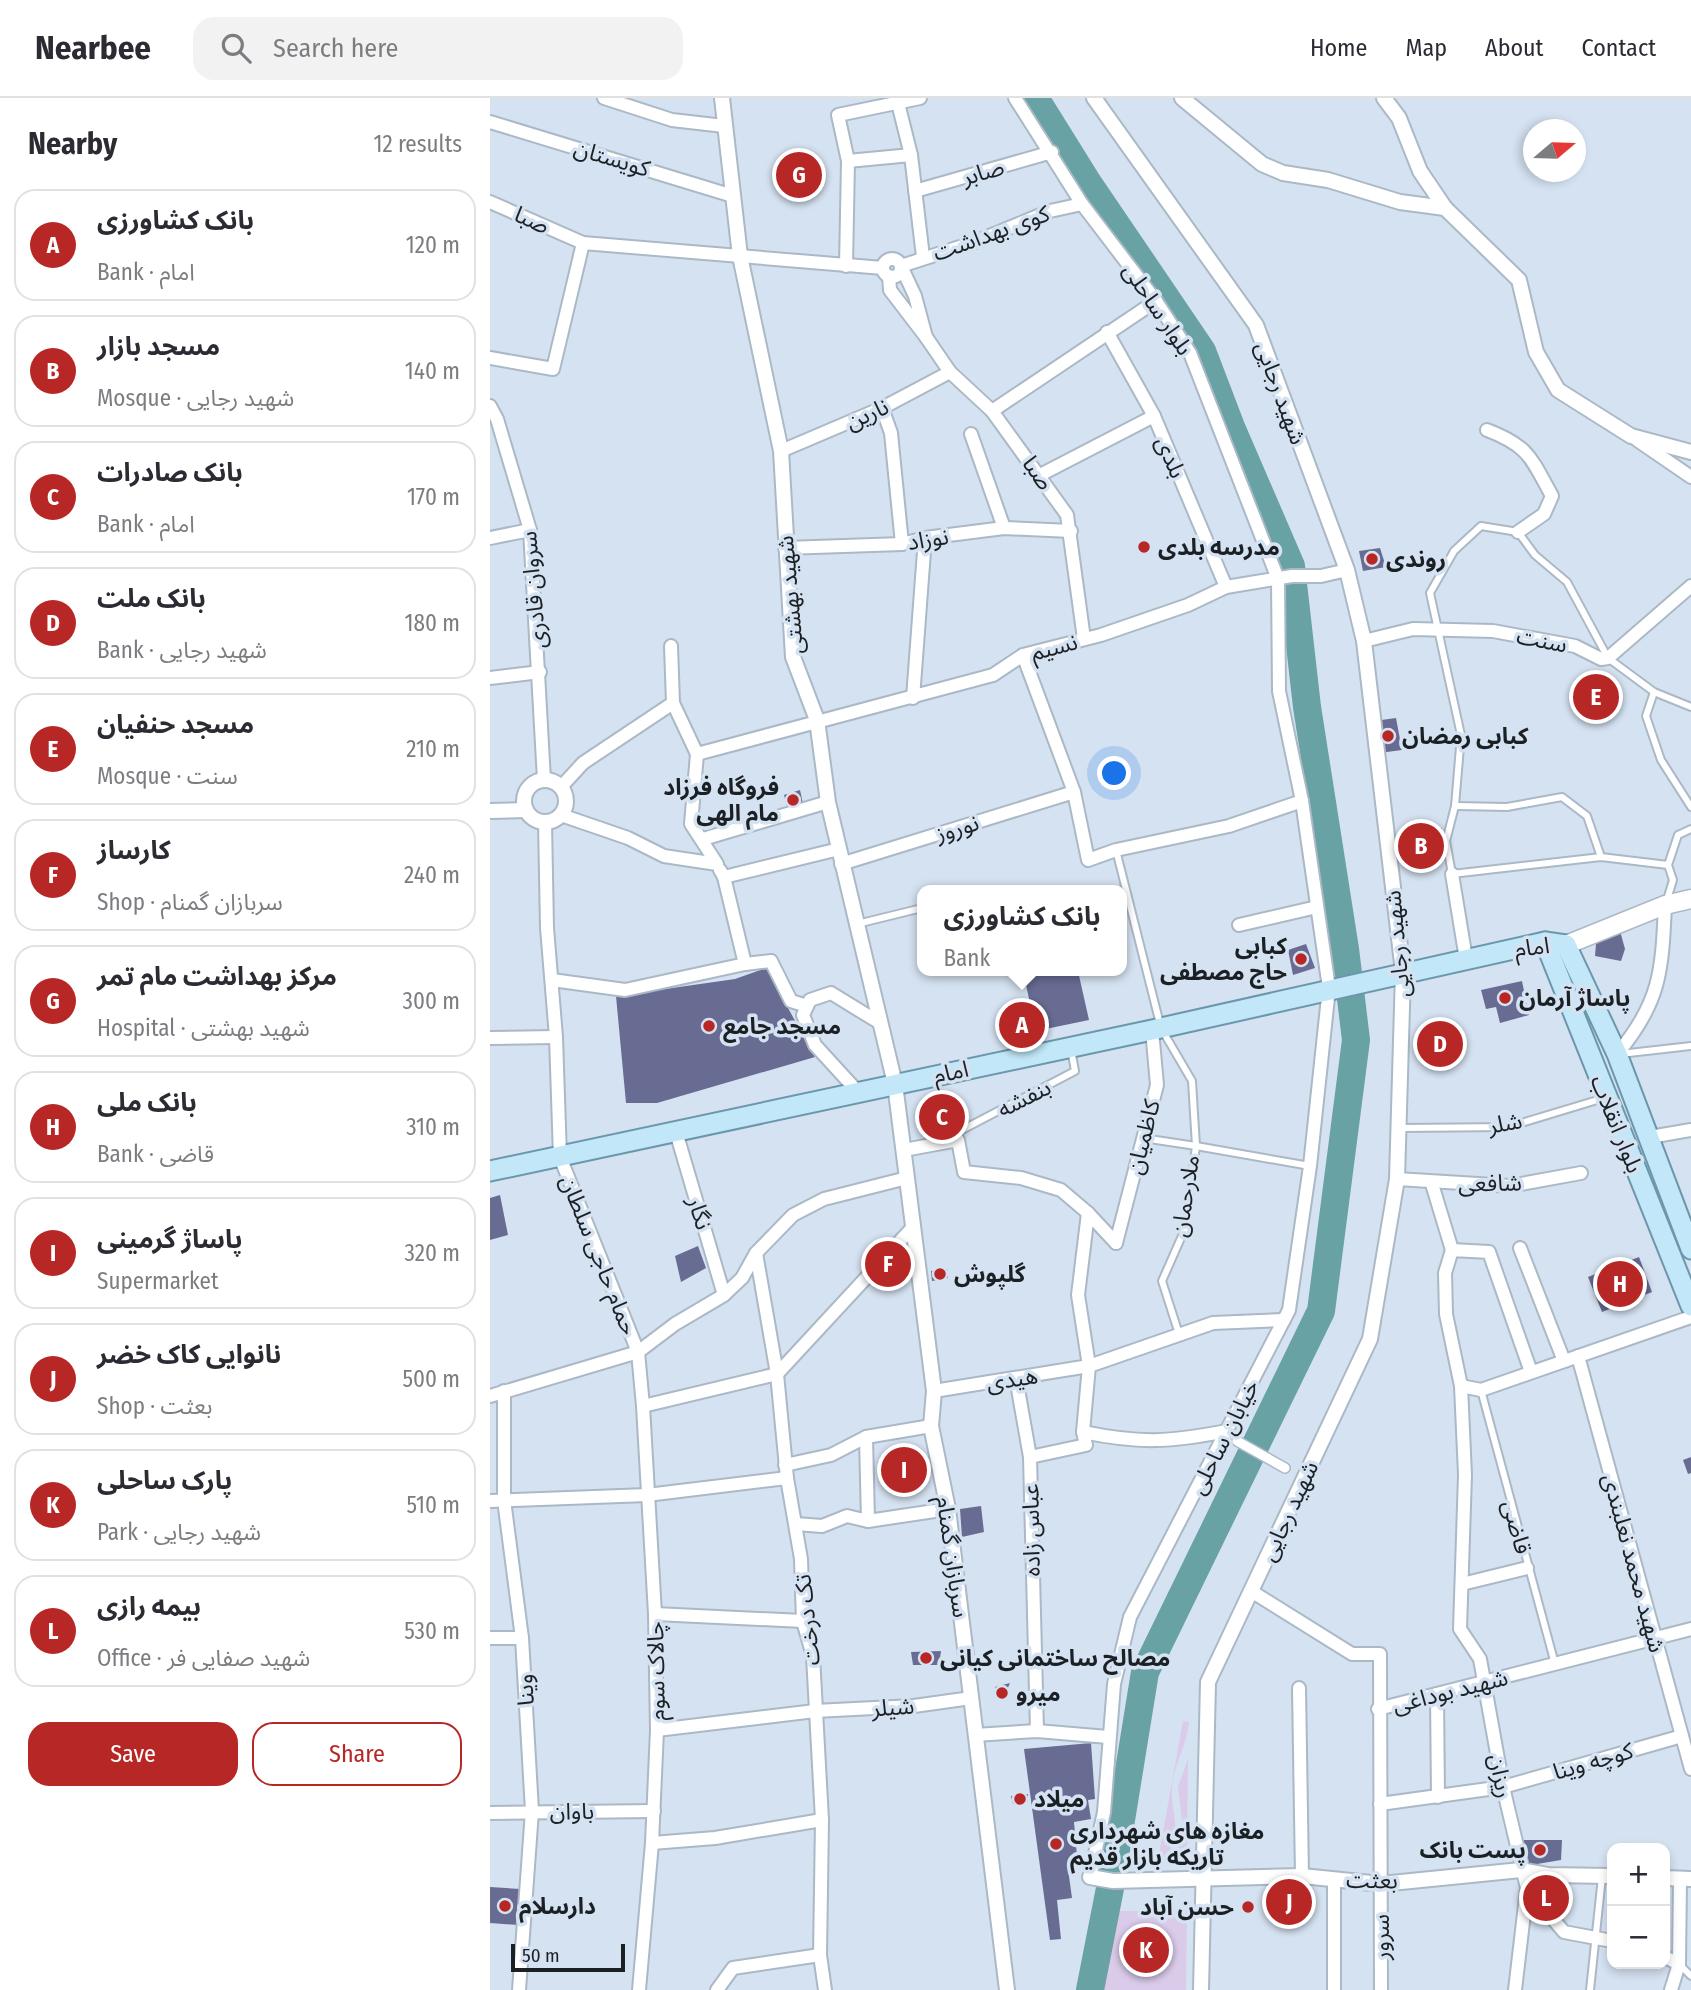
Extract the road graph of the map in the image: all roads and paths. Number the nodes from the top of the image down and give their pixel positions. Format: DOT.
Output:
graph roads {
  1 [pos="604,98"];
  2 [pos="722,98"];
  3 [pos="920,98"];
  4 [pos="1015,98"];
  5 [pos="1094,98"];
  6 [pos="1182,98"];
  7 [pos="1384,98"];
  8 [pos="898,101"];
  9 [pos="490,122"];
  10 [pos="724,126"];
  11 [pos="1052,152"];
  12 [pos="911,155"];
  13 [pos="848,160"];
  14 [pos="915,191"];
  15 [pos="733,196"];
  16 [pos="494,204"];
  17 [pos="1082,204"];
  18 [pos="1445,208"];
  19 [pos="490,219"];
  20 [pos="583,243"];
  21 [pos="740,256"];
  22 [pos="923,257"];
  23 [pos="846,266"];
  24 [pos="901,266"];
  25 [pos="886,272"];
  26 [pos="1156,301"];
  27 [pos="1107,332"];
  28 [pos="926,337"];
  29 [pos="490,358"];
  30 [pos="950,372"];
  31 [pos="490,406"];
  32 [pos="882,408"];
  33 [pos="992,411"];
  34 [pos="1154,416"];
  35 [pos="494,420"];
  36 [pos="1487,430"];
  37 [pos="971,433"];
  38 [pos="1631,436"];
  39 [pos="781,451"];
  40 [pos="1691,452"];
  41 [pos="1040,475"];
  42 [pos="1691,477"];
  43 [pos="1004,528"];
  44 [pos="530,530"];
  45 [pos="1071,531"];
  46 [pos="1518,532"];
  47 [pos="490,538"];
  48 [pos="925,538"];
  49 [pos="902,544"];
  50 [pos="785,548"];
  51 [pos="1346,570"];
  52 [pos="1278,579"];
  53 [pos="1691,586"];
  54 [pos="1226,587"];
  55 [pos="1438,629"];
  56 [pos="1084,639"];
  57 [pos="1364,641"];
  58 [pos="671,646"];
  59 [pos="1023,655"];
  60 [pos="1608,658"];
  61 [pos="540,673"];
  62 [pos="490,678"];
  63 [pos="1654,692"];
  64 [pos="913,698"];
  65 [pos="673,703"];
  66 [pos="1691,706"];
  67 [pos="817,720"];
  68 [pos="696,754"];
  69 [pos="544,779"];
  70 [pos="561,786"];
  71 [pos="1073,792"];
  72 [pos="1301,801"];
  73 [pos="828,802"];
  74 [pos="1455,806"];
  75 [pos="1691,807"];
  76 [pos="526,810"];
  77 [pos="490,811"];
  78 [pos="561,815"];
  79 [pos="545,822"];
  80 [pos="1691,830"];
  81 [pos="704,839"];
  82 [pos="839,849"];
  83 [pos="1116,850"];
  84 [pos="1601,857"];
  85 [pos="717,864"];
  86 [pos="841,864"];
  87 [pos="1668,864"];
  88 [pos="1452,874"];
  89 [pos="724,877"];
  90 [pos="1124,885"];
  91 [pos="1127,898"];
  92 [pos="1691,899"];
  93 [pos="1665,905"];
  94 [pos="1317,907"];
  95 [pos="917,909"];
  96 [pos="855,924"];
  97 [pos="1239,925"];
  98 [pos="1545,942"];
  99 [pos="1566,945"];
  100 [pos="1466,959"];
  101 [pos="745,964"];
  102 [pos="1403,972"];
  103 [pos="552,980"];
  104 [pos="1329,988"];
  105 [pos="807,1006"];
  106 [pos="880,1023"];
  107 [pos="1157,1029"];
  108 [pos="556,1037"];
  109 [pos="490,1038"];
  110 [pos="1691,1046"];
  111 [pos="1071,1047"];
  112 [pos="1617,1054"];
  113 [pos="895,1084"];
  114 [pos="858,1092"];
  115 [pos="1606,1098"];
  116 [pos="1401,1128"];
  117 [pos="1691,1130"];
  118 [pos="676,1132"];
  119 [pos="1650,1137"];
  120 [pos="1143,1138"];
  121 [pos="958,1140"];
  122 [pos="1196,1146"];
  123 [pos="904,1150"];
  124 [pos="561,1157"];
  125 [pos="1310,1166"];
  126 [pos="490,1171"];
  127 [pos="1581,1173"];
  128 [pos="907,1178"];
  129 [pos="1397,1179"];
  130 [pos="1432,1184"];
  131 [pos="1088,1213"];
  132 [pos="914,1226"];
  133 [pos="1520,1248"];
  134 [pos="1691,1249"];
  135 [pos="1452,1250"];
  136 [pos="756,1253"];
  137 [pos="724,1295"];
  138 [pos="1691,1306"];
  139 [pos="1691,1317"];
  140 [pos="1284,1320"];
  141 [pos="1179,1334"];
  142 [pos="638,1352"];
  143 [pos="1578,1356"];
  144 [pos="1564,1361"];
  145 [pos="1089,1366"];
  146 [pos="1531,1372"];
  147 [pos="776,1374"];
  148 [pos="1016,1378"];
  149 [pos="1461,1386"];
  150 [pos="1481,1390"];
  151 [pos="504,1391"];
  152 [pos="934,1391"];
  153 [pos="490,1396"];
  154 [pos="643,1406"];
  155 [pos="931,1426"];
  156 [pos="1227,1431"];
  157 [pos="1083,1432"];
  158 [pos="866,1437"];
  159 [pos="1237,1441"];
  160 [pos="1030,1457"];
  161 [pos="1285,1468"];
  162 [pos="786,1471"];
  163 [pos="647,1495"];
  164 [pos="504,1500"];
  165 [pos="490,1501"];
  166 [pos="948,1509"];
  167 [pos="868,1521"];
  168 [pos="796,1524"];
  169 [pos="1527,1568"];
  170 [pos="1462,1584"];
  171 [pos="1251,1591"];
  172 [pos="655,1614"];
  173 [pos="803,1621"];
  174 [pos="1691,1629"];
  175 [pos="490,1638"];
  176 [pos="522,1638"];
  177 [pos="1654,1640"];
  178 [pos="1555,1664"];
  179 [pos="1483,1682"];
  180 [pos="1299,1688"];
  181 [pos="1437,1694"];
  182 [pos="971,1698"];
  183 [pos="1378,1709"];
  184 [pos="815,1711"];
  185 [pos="657,1730"];
  186 [pos="1037,1731"];
  187 [pos="975,1735"];
  188 [pos="1682,1736"];
  189 [pos="1108,1737"];
  190 [pos="1691,1769"];
  191 [pos="1503,1787"];
  192 [pos="1438,1797"];
  193 [pos="1380,1804"];
  194 [pos="532,1811"];
  195 [pos="654,1811"];
  196 [pos="490,1813"];
  197 [pos="822,1820"];
  198 [pos="652,1843"];
  199 [pos="1521,1870"];
  200 [pos="1302,1876"];
  201 [pos="1607,1876"];
  202 [pos="1090,1877"];
  203 [pos="1334,1879"];
  204 [pos="1686,1879"];
  205 [pos="1202,1880"];
  206 [pos="1381,1884"];
  207 [pos="1527,1888"];
  208 [pos="1594,1937"];
  209 [pos="1607,1940"];
  210 [pos="820,1955"];
  211 [pos="1670,1960"];
  212 [pos="1679,1964"];
  213 [pos="1691,1976"];
  214 [pos="519,1990"];
  215 [pos="639,1990"];
  216 [pos="717,1990"];
  217 [pos="825,1990"];
  218 [pos="1007,1990"];
  219 [pos="1201,1990"];
  220 [pos="1334,1990"];
  221 [pos="1381,1990"];
  222 [pos="1515,1990"];
  223 [pos="1590,1990"];
  224 [pos="1671,1990"];
  1 -- 10 [label="street"];
  2 -- 10 [label="street, شهید بهشتی"];
  3 -- 8 [label="street"];
  4 -- 11 [label="street, بلوار ساحلی"];
  5 -- 51 [label="street, شهید رجایی"];
  6 -- 18 [label="street"];
  7 -- 18 [label="street"];
  8 -- 12 [label="street"];
  8 -- 13 [label="street"];
  9 -- 15 [label="street, کویستان"];
  10 -- 15 [label="street, شهید بهشتی"];
  11 -- 14 [label="street, صابر"];
  11 -- 17 [label="street, بلوار ساحلی"];
  12 -- 13 [label="street"];
  12 -- 14 [label="street"];
  13 -- 23 [label="street"];
  14 -- 22 [label="street"];
  15 -- 21 [label="street, شهید بهشتی"];
  16 -- 19 [label="street"];
  16 -- 20 [label="street, صبا"];
  17 -- 22 [label="street, کوی بهداشت"];
  17 -- 26 [label="street, بلوار ساحلی"];
  18 -- 38 [label="street"];
  20 -- 21 [label="street, صبا"];
  20 -- 29 [label="street"];
  21 -- 23 [label="street"];
  21 -- 39 [label="street, شهید بهشتی"];
  22 -- 24 [label="street, کوی بهداشت"];
  23 -- 25 [label="street"];
  24 -- 25 [label="street, کوی بهداشت"];
  24 -- 28 [label="street, صبا"];
  25 -- 28 [label="street, صبا"];
  26 -- 27 [label="street"];
  26 -- 52 [label="street, بلوار ساحلی"];
  27 -- 33 [label="street"];
  27 -- 34 [label="street, بلدی"];
  28 -- 30 [label="street, صبا"];
  30 -- 32 [label="street, نارین"];
  30 -- 33 [label="street, صبا"];
  31 -- 35 [label="street, سروان قادری"];
  32 -- 39 [label="street, نارین"];
  32 -- 49 [label="street"];
  33 -- 41 [label="street, صبا"];
  34 -- 41 [label="street"];
  34 -- 54 [label="street, بلدی"];
  35 -- 44 [label="street, سروان قادری"];
  36 -- 46 [label="street"];
  37 -- 43 [label="street"];
  38 -- 40 [label="street"];
  38 -- 42 [label="street"];
  39 -- 50 [label="street, شهید بهشتی"];
  41 -- 45 [label="street, صبا"];
  43 -- 45 [label="street, نوزاد"];
  43 -- 48 [label="street, نوزاد"];
  44 -- 47 [label="street"];
  44 -- 61 [label="street, سروان قادری"];
  45 -- 56 [label="street, صبا"];
  46 -- 55 [label="lane"];
  46 -- 60 [label="lane"];
  48 -- 49 [label="street, نوزاد"];
  48 -- 64 [label="street"];
  49 -- 50 [label="street, نوزاد"];
  50 -- 67 [label="street, شهید بهشتی"];
  51 -- 52 [label="street, نسیم"];
  51 -- 57 [label="street, شهید رجایی"];
  52 -- 54 [label="street, نسیم"];
  52 -- 72 [label="street, خیابان ساحلی"];
  53 -- 60 [label="street"];
  54 -- 56 [label="street, نسیم"];
  55 -- 57 [label="street, سنت"];
  55 -- 60 [label="street, سنت"];
  55 -- 74 [label="lane"];
  56 -- 59 [label="street, نسیم"];
  57 -- 102 [label="street, شهید رجایی"];
  58 -- 65 [label="street"];
  59 -- 64 [label="street, نسیم"];
  59 -- 71 [label="street"];
  60 -- 63 [label="lane"];
  61 -- 62 [label="street"];
  61 -- 69 [label="street, سروان قادری"];
  63 -- 66 [label="lane"];
  63 -- 75 [label="lane"];
  64 -- 67 [label="street, نسیم"];
  65 -- 68 [label="street"];
  65 -- 70 [label="street"];
  67 -- 68 [label="street, نسیم"];
  67 -- 73 [label="street, شهید بهشتی"];
  68 -- 81 [label="street"];
  69 -- 70 [label="street"];
  69 -- 76 [label="street"];
  70 -- 78 [label="street"];
  71 -- 83 [label="street"];
  71 -- 86 [label="street, نوروز"];
  72 -- 83 [label="street"];
  72 -- 94 [label="street, خیابان ساحلی"];
  73 -- 81 [label="street"];
  73 -- 82 [label="street, شهید بهشتی"];
  74 -- 84 [label="lane"];
  74 -- 88 [label="lane"];
  76 -- 77 [label="street"];
  76 -- 79 [label="street"];
  78 -- 79 [label="street"];
  78 -- 85 [label="street"];
  79 -- 103 [label="street"];
  80 -- 87 [label="lane"];
  81 -- 85 [label="street"];
  82 -- 86 [label="street, شهید بهشتی"];
  82 -- 89 [label="street"];
  83 -- 90 [label="lane"];
  84 -- 87 [label="lane"];
  84 -- 88 [label="lane"];
  85 -- 89 [label="street"];
  86 -- 96 [label="street, شهید بهشتی"];
  87 -- 93 [label="lane"];
  88 -- 100 [label="street"];
  89 -- 101 [label="street"];
  91 -- 107 [label="lane"];
  92 -- 93 [label="main road, امام"];
  93 -- 99 [label="main road, امام"];
  93 -- 112 [label="street"];
  94 -- 97 [label="street"];
  94 -- 104 [label="street, خیابان ساحلی"];
  95 -- 96 [label="lane"];
  96 -- 106 [label="street, شهید بهشتی"];
  98 -- 99 [label="main road, امام"];
  98 -- 100 [label="main road, امام"];
  98 -- 115 [label="main road, بلوار انقلاب"];
  99 -- 112 [label="main road, بلوار انقلاب"];
  100 -- 102 [label="main road, امام"];
  101 -- 103 [label="street"];
  101 -- 105 [label="street"];
  102 -- 104 [label="main road, امام"];
  102 -- 116 [label="street, شهید رجایی"];
  103 -- 108 [label="street"];
  104 -- 107 [label="main road, امام"];
  104 -- 125 [label="street, خیابان ساحلی"];
  105 -- 106 [label="street"];
  105 -- 114 [label="street"];
  106 -- 113 [label="street, شهید بهشتی"];
  107 -- 111 [label="main road, امام"];
  107 -- 120 [label="street, کاظمیان"];
  107 -- 122 [label="lane"];
  108 -- 109 [label="street"];
  108 -- 124 [label="street"];
  110 -- 112 [label="lane"];
  111 -- 113 [label="main road, امام"];
  111 -- 121 [label="lane, بنفشه"];
  112 -- 119 [label="main road, بلوار انقلاب"];
  113 -- 114 [label="main road, امام"];
  113 -- 123 [label="street, سربازان گمنام"];
  114 -- 118 [label="main road, امام"];
  115 -- 116 [label="lane, شلر"];
  115 -- 138 [label="main road, بلوار انقلاب"];
  116 -- 129 [label="street, شهید رجایی"];
  117 -- 119 [label="street"];
  118 -- 124 [label="main road, امام"];
  118 -- 137 [label="street, نگار"];
  119 -- 134 [label="main road, بلوار انقلاب"];
  120 -- 122 [label="lane, ملارحمان"];
  120 -- 131 [label="street, کاظمیان"];
  121 -- 123 [label="street"];
  121 -- 131 [label="street"];
  122 -- 125 [label="lane"];
  122 -- 141 [label="lane, ملارحمان"];
  123 -- 128 [label="street, سربازان گمنام"];
  124 -- 126 [label="main road, امام"];
  124 -- 142 [label="street, حمام حاجی سلطان"];
  125 -- 140 [label="street, خیابان ساحلی"];
  127 -- 130 [label="street, شافعی"];
  128 -- 132 [label="street, سربازان گمنام"];
  128 -- 136 [label="street"];
  129 -- 130 [label="street, شافعی"];
  129 -- 171 [label="street, شهید رجایی"];
  130 -- 135 [label="street"];
  131 -- 145 [label="street"];
  132 -- 147 [label="street"];
  132 -- 152 [label="street, سربازان گمنام"];
  133 -- 144 [label="street"];
  135 -- 146 [label="street"];
  135 -- 149 [label="street, ریزان"];
  136 -- 137 [label="street"];
  136 -- 147 [label="street, تک درخت"];
  137 -- 142 [label="street"];
  139 -- 143 [label="street"];
  140 -- 141 [label="street"];
  140 -- 156 [label="street, خیابان ساحلی"];
  141 -- 145 [label="street"];
  142 -- 151 [label="street"];
  142 -- 154 [label="street, چالاک سوم"];
  143 -- 144 [label="street"];
  143 -- 177 [label="street, شهید محمد نعلبندی"];
  144 -- 146 [label="street"];
  145 -- 148 [label="street, هیدی"];
  145 -- 157 [label="street"];
  146 -- 150 [label="street"];
  147 -- 154 [label="street"];
  147 -- 162 [label="street, تک درخت"];
  148 -- 152 [label="street, هیدی"];
  148 -- 160 [label="street"];
  149 -- 150 [label="street"];
  149 -- 170 [label="street, ریزان"];
  150 -- 169 [label="lane, قاضی"];
  151 -- 153 [label="street"];
  151 -- 164 [label="street, وینا"];
  152 -- 155 [label="street, سربازان گمنام"];
  154 -- 163 [label="street, چالاک سوم"];
  155 -- 158 [label="street"];
  155 -- 166 [label="street, سربازان گمنام"];
  156 -- 157 [label="street"];
  156 -- 189 [label="street, خیابان ساحلی"];
  157 -- 160 [label="street, عباس زاده"];
  158 -- 162 [label="street"];
  158 -- 167 [label="street"];
  159 -- 161 [label="street"];
  160 -- 186 [label="street, عباس زاده"];
  162 -- 163 [label="street"];
  162 -- 168 [label="street, تک درخت"];
  163 -- 164 [label="street"];
  163 -- 172 [label="street, چالاک سوم"];
  164 -- 165 [label="street"];
  164 -- 176 [label="street, وینا"];
  166 -- 167 [label="street"];
  166 -- 182 [label="street, سربازان گمنام"];
  167 -- 168 [label="street"];
  168 -- 173 [label="street, تک درخت"];
  169 -- 170 [label="street"];
  169 -- 178 [label="lane, قاضی"];
  170 -- 179 [label="street, ریزان"];
  171 -- 183 [label="street"];
  171 -- 205 [label="street, شهید رجایی"];
  172 -- 173 [label="street"];
  172 -- 185 [label="street, چالاک سوم"];
  173 -- 184 [label="street, تک درخت"];
  174 -- 177 [label="street, شهید بوداغی"];
  175 -- 176 [label="street"];
  176 -- 194 [label="street, وینا"];
  177 -- 178 [label="street, شهید بوداغی"];
  177 -- 188 [label="street, شهید محمد نعلبندی"];
  178 -- 179 [label="street, شهید بوداغی"];
  179 -- 181 [label="street, شهید بوداغی"];
  179 -- 191 [label="street, ریزان"];
  180 -- 200 [label="street"];
  181 -- 183 [label="street, شهید بوداغی"];
  181 -- 192 [label="street"];
  182 -- 184 [label="street, شیلر"];
  182 -- 187 [label="street, سربازان گمنام"];
  183 -- 193 [label="street, شهید بوداغی"];
  184 -- 185 [label="street, شیلر"];
  184 -- 197 [label="street, تک درخت"];
  185 -- 195 [label="street, چالاک سوم"];
  186 -- 187 [label="street"];
  186 -- 189 [label="street"];
  187 -- 218 [label="street, سربازان گمنام"];
  188 -- 190 [label="street, شهید محمد نعلبندی"];
  188 -- 191 [label="street, کوچه وینا"];
  189 -- 202 [label="street, خیابان ساحلی"];
  191 -- 192 [label="street, کوچه وینا"];
  191 -- 199 [label="street, ریزان"];
  192 -- 193 [label="street, کوچه وینا"];
  193 -- 206 [label="street, شهید بوداغی"];
  194 -- 195 [label="street, باوان"];
  194 -- 196 [label="street, باوان"];
  194 -- 214 [label="street, وینا"];
  195 -- 198 [label="street, چالاک سوم"];
  197 -- 198 [label="street"];
  197 -- 210 [label="street, تک درخت"];
  198 -- 215 [label="street, چالاک سوم"];
  199 -- 201 [label="street, بعثت"];
  199 -- 206 [label="street, بعثت"];
  199 -- 207 [label="street, ریزان"];
  200 -- 203 [label="street, بعثت"];
  200 -- 205 [label="street, بعثت"];
  201 -- 208 [label="lane"];
  202 -- 205 [label="street, بعثت"];
  203 -- 206 [label="street, بعثت"];
  203 -- 220 [label="street"];
  204 -- 212 [label="street"];
  205 -- 219 [label="street, شهید رجایی"];
  206 -- 221 [label="street, سرور"];
  207 -- 208 [label="street"];
  207 -- 222 [label="street"];
  208 -- 209 [label="street"];
  208 -- 223 [label="lane"];
  210 -- 216 [label="street"];
  210 -- 217 [label="street, تک درخت"];
  211 -- 212 [label="street"];
  212 -- 213 [label="lane"];
  212 -- 224 [label="street"];
}
